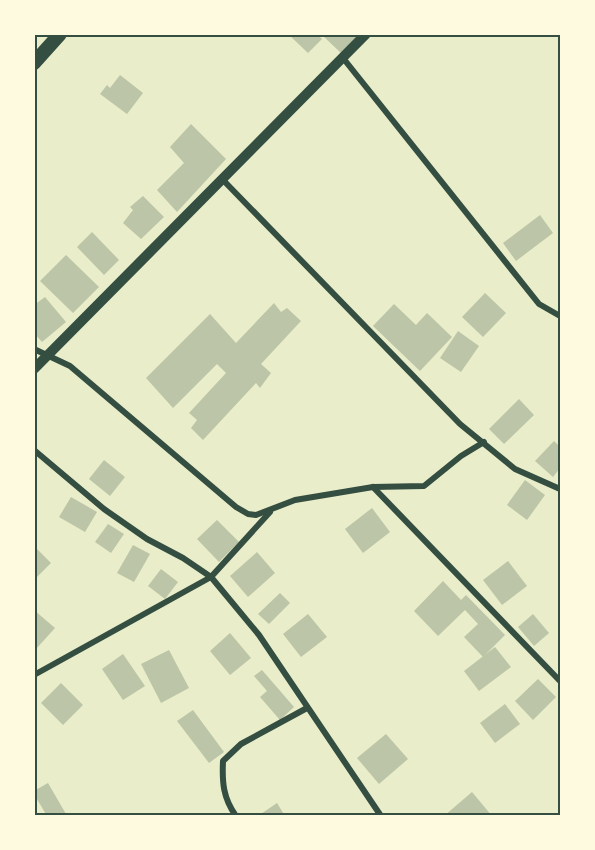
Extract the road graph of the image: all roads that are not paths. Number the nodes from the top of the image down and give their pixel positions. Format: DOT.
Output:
graph roads {
  1 [pos="60,34"];
  2 [pos="366,34"];
  3 [pos="343,58"];
  4 [pos="34,63"];
  5 [pos="223,180"];
  6 [pos="561,316"];
  7 [pos="34,349"];
  8 [pos="47,356"];
  9 [pos="34,369"];
  10 [pos="484,442"];
  11 [pos="34,450"];
  12 [pos="373,487"];
  13 [pos="561,489"];
  14 [pos="272,509"];
  15 [pos="212,577"];
  16 [pos="34,675"];
  17 [pos="561,681"];
  18 [pos="307,708"];
  19 [pos="236,816"];
  20 [pos="381,816"];
  1 -- 4 [label="highway"];
  2 -- 3 [label="street"];
  3 -- 5 [label="street"];
  3 -- 6 [label="street"];
  5 -- 8 [label="street"];
  5 -- 10 [label="street"];
  7 -- 8 [label="street"];
  8 -- 9 [label="street"];
  8 -- 14 [label="street"];
  10 -- 12 [label="street"];
  10 -- 13 [label="street"];
  11 -- 15 [label="street"];
  12 -- 14 [label="street"];
  12 -- 17 [label="street"];
  14 -- 15 [label="street"];
  15 -- 16 [label="street"];
  15 -- 18 [label="street"];
  18 -- 19 [label="street"];
  18 -- 20 [label="street"];
}
